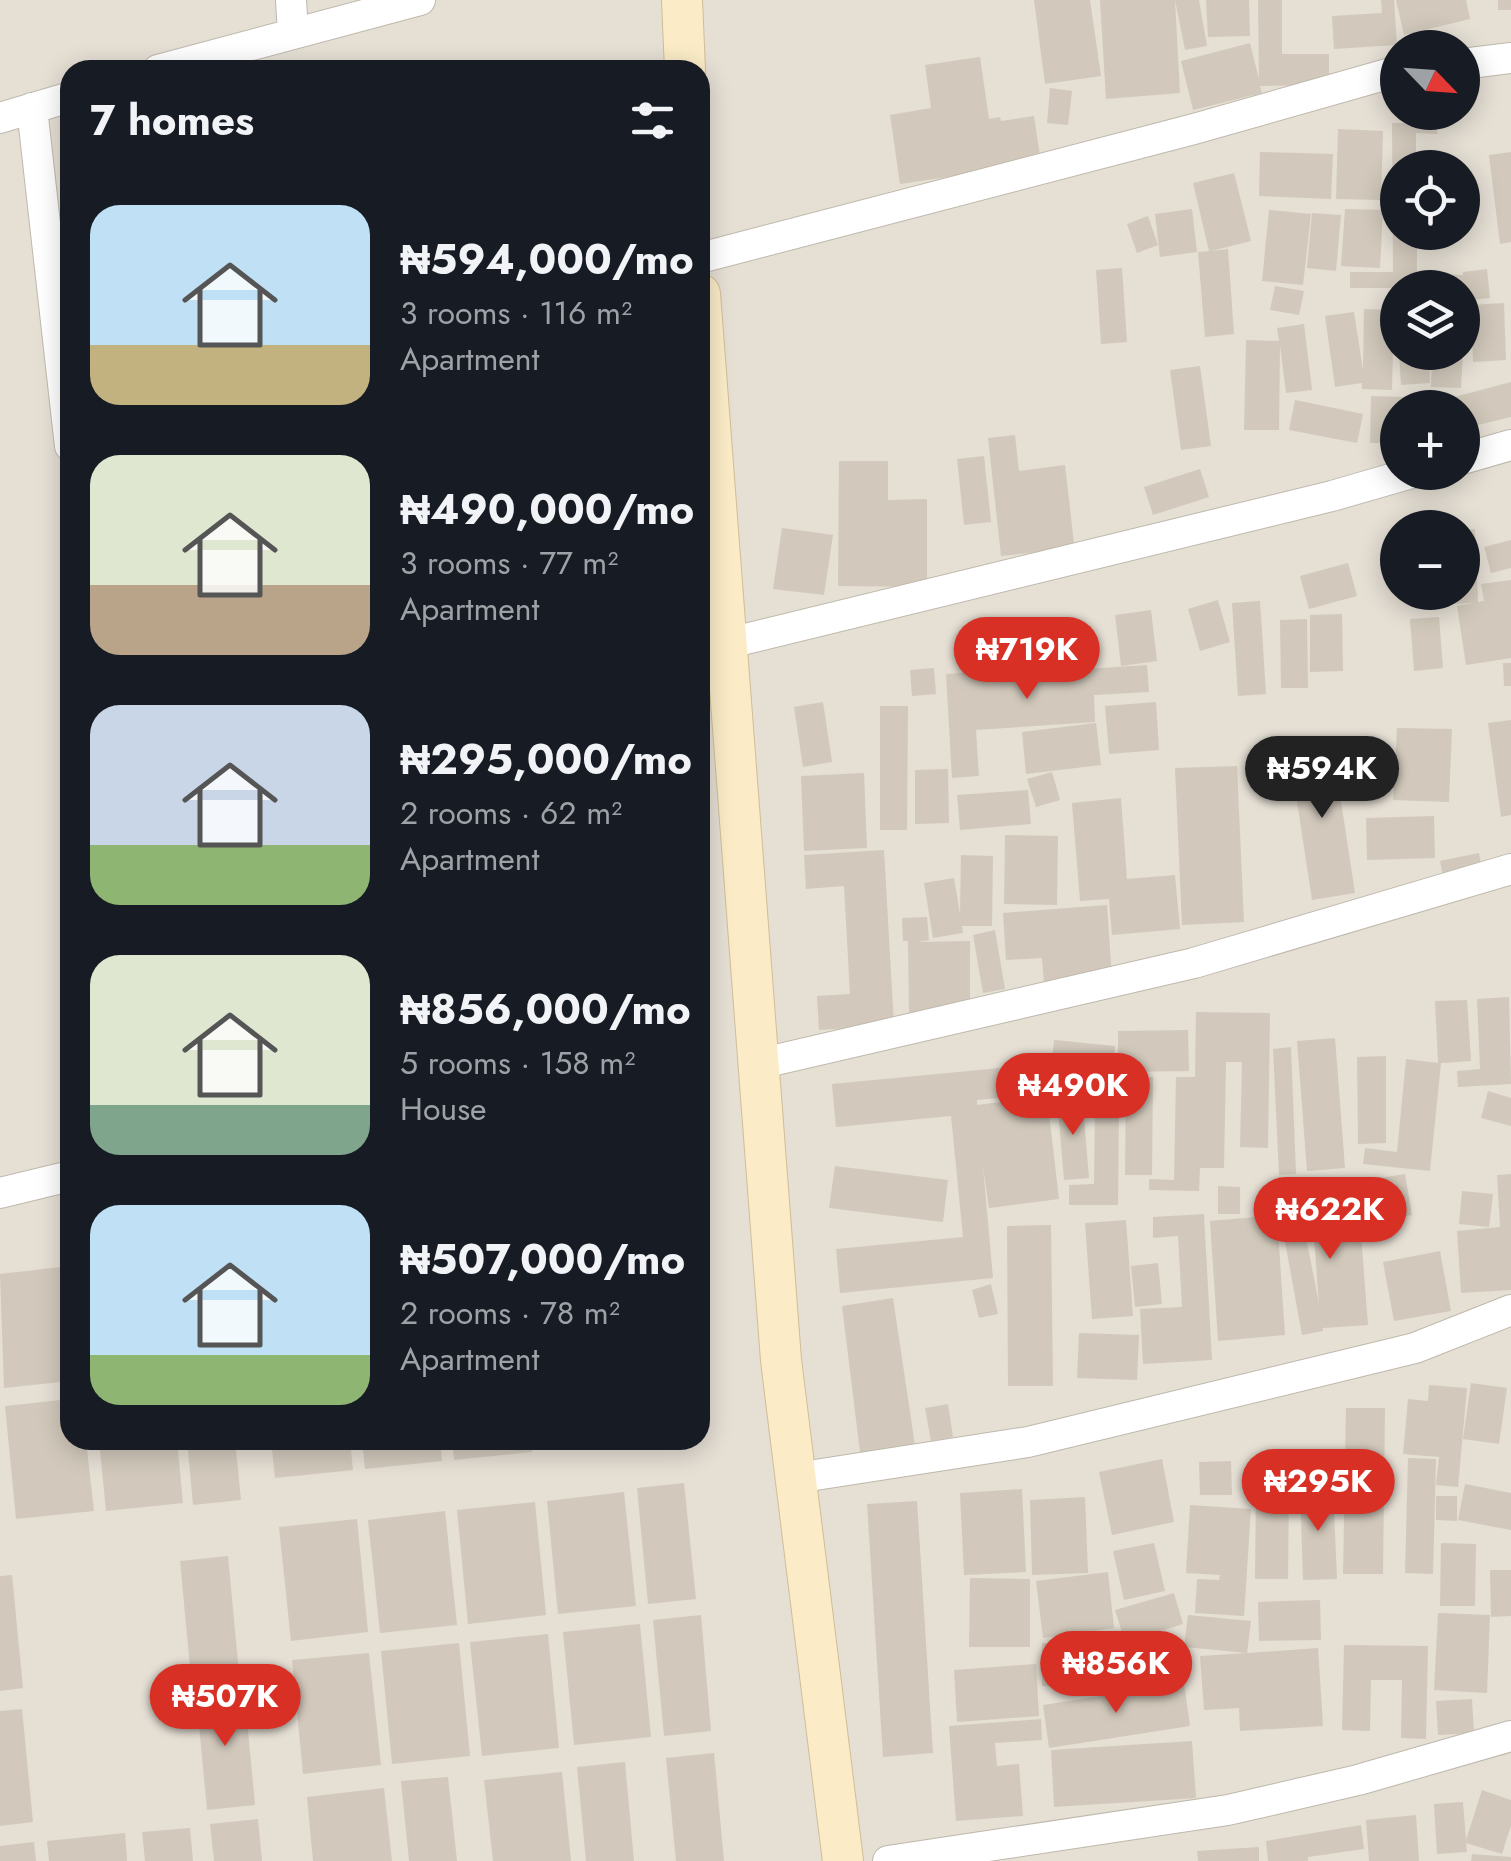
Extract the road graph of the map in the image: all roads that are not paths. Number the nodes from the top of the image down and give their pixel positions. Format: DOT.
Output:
graph roads {
  1 [pos="291,0"];
  2 [pos="420,0"];
  3 [pos="682,0"];
  4 [pos="293,34"];
  5 [pos="1511,58"];
  6 [pos="196,60"];
  7 [pos="685,60"];
  8 [pos="1480,62"];
  9 [pos="1380,77"];
  10 [pos="60,100"];
  11 [pos="32,108"];
  12 [pos="0,118"];
  13 [pos="710,255"];
  14 [pos="60,357"];
  15 [pos="710,434"];
  16 [pos="1511,445"];
  17 [pos="1480,454"];
  18 [pos="1380,482"];
  19 [pos="725,644"];
  20 [pos="1511,869"];
  21 [pos="758,1064"];
  22 [pos="60,1178"];
  23 [pos="0,1193"];
  24 [pos="1511,1310"];
  25 [pos="796,1478"];
  26 [pos="1511,1736"];
  27 [pos="843,1861"];
  28 [pos="888,1861"];
  1 -- 4 [label="street"];
  2 -- 4 [label="street"];
  3 -- 7 [label="street"];
  4 -- 6 [label="street"];
  5 -- 8 [label="street"];
  9 -- 13 [label="street"];
  10 -- 11 [label="street"];
  11 -- 12 [label="street"];
  11 -- 14 [label="street"];
  15 -- 19 [label="street"];
  16 -- 17 [label="street"];
  18 -- 19 [label="street"];
  19 -- 21 [label="street"];
  20 -- 21 [label="street"];
  21 -- 25 [label="street"];
  22 -- 23 [label="street"];
  24 -- 25 [label="street"];
  25 -- 27 [label="street"];
  26 -- 28 [label="street"];
}
